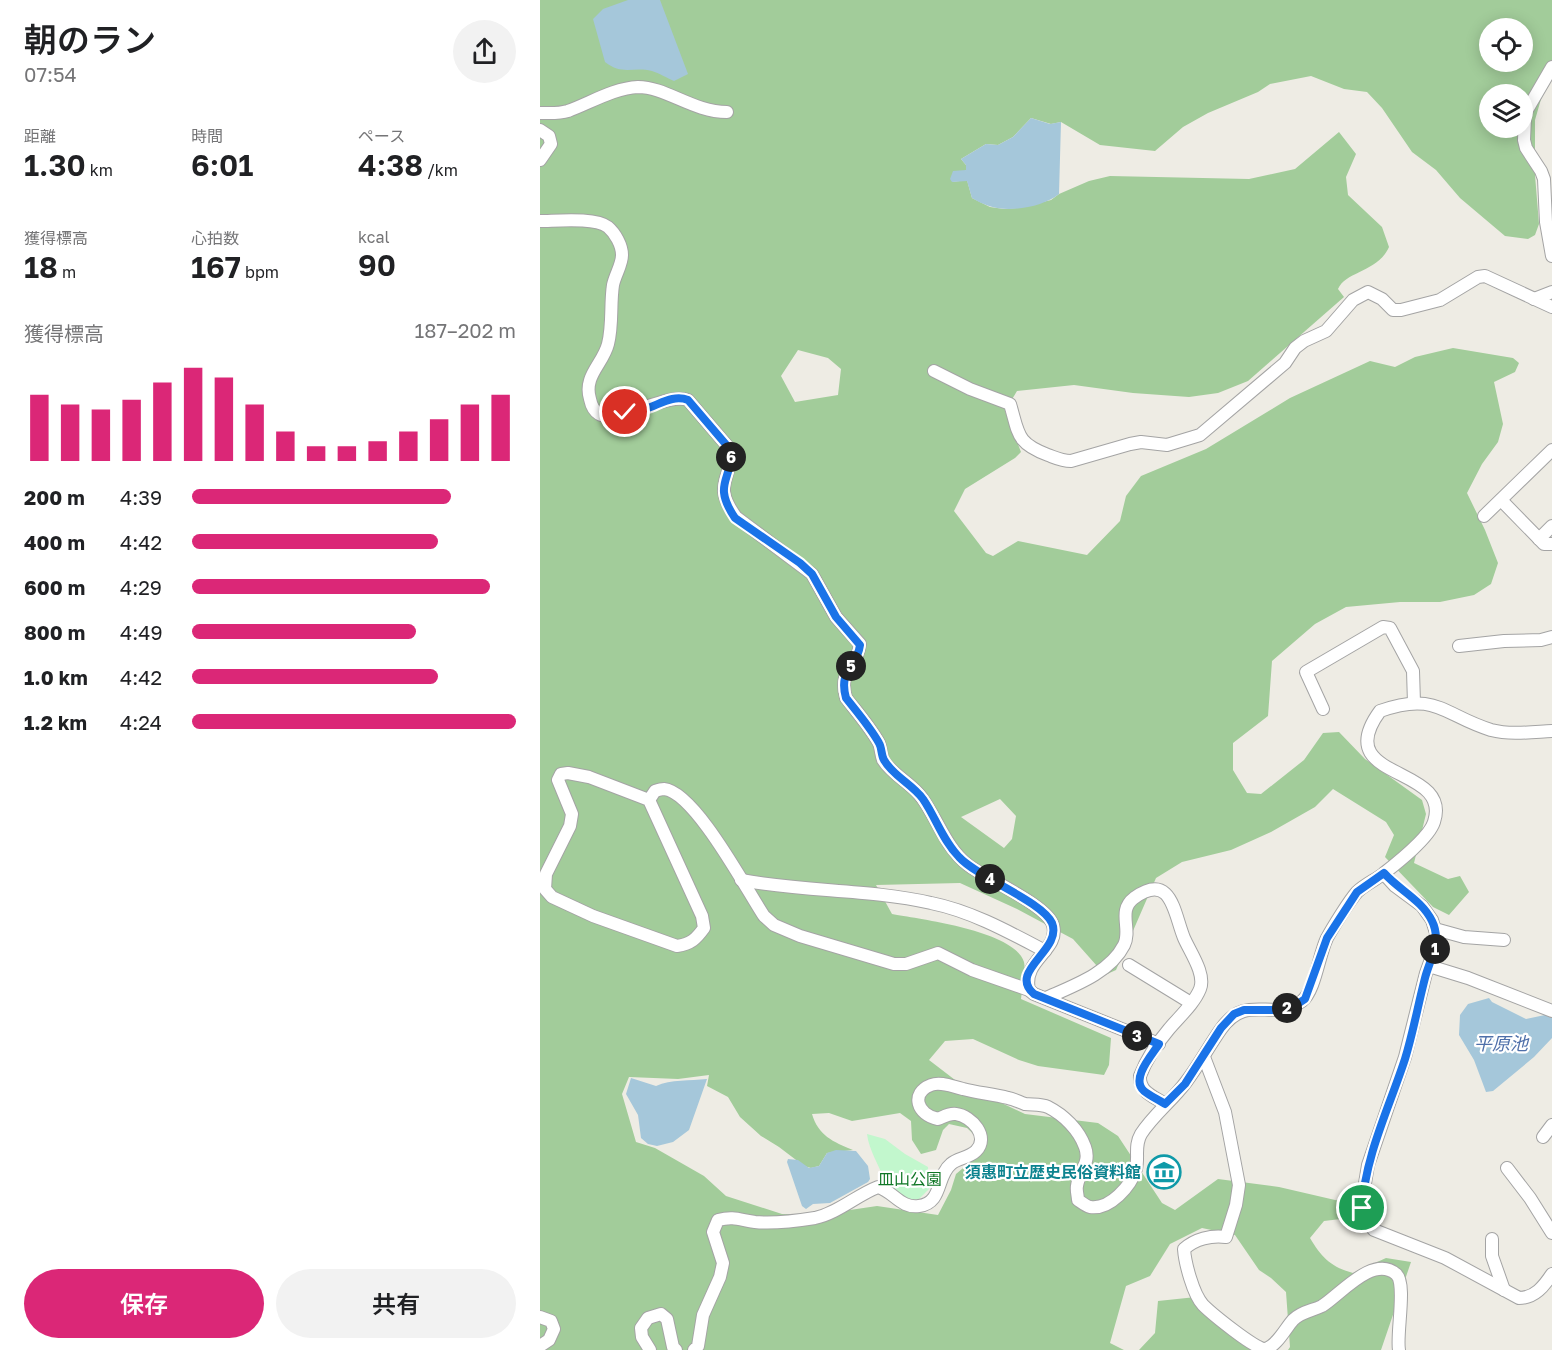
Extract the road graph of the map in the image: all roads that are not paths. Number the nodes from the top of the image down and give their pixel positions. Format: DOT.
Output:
graph roads {
  1 [pos="1552,66"];
  2 [pos="727,112"];
  3 [pos="540,113"];
  4 [pos="540,130"];
  5 [pos="540,160"];
  6 [pos="540,221"];
  7 [pos="1552,256"];
  8 [pos="1552,292"];
  9 [pos="1534,299"];
  10 [pos="1552,307"];
  11 [pos="934,371"];
  12 [pos="1552,450"];
  13 [pos="1501,500"];
  14 [pos="1484,516"];
  15 [pos="1552,526"];
  16 [pos="1539,539"];
  17 [pos="1552,544"];
  18 [pos="1552,637"];
  19 [pos="1459,646"];
  20 [pos="1414,703"];
  21 [pos="1323,709"];
  22 [pos="1552,731"];
  23 [pos="649,800"];
  24 [pos="1384,873"];
  25 [pos="741,880"];
  26 [pos="1435,929"];
  27 [pos="1504,940"];
  28 [pos="1045,951"];
  29 [pos="1129,965"];
  30 [pos="1429,966"];
  31 [pos="1029,990"];
  32 [pos="1046,998"];
  33 [pos="1191,1003"];
  34 [pos="1552,1011"];
  35 [pos="1159,1044"];
  36 [pos="1204,1057"];
  37 [pos="1165,1104"];
  38 [pos="1552,1125"];
  39 [pos="1543,1137"];
  40 [pos="1507,1168"];
  41 [pos="1552,1233"];
  42 [pos="1492,1239"];
  43 [pos="1552,1274"];
  44 [pos="1504,1290"];
  45 [pos="1546,1291"];
  46 [pos="540,1317"];
  47 [pos="540,1346"];
  48 [pos="650,1350"];
  49 [pos="676,1350"];
  50 [pos="694,1350"];
  51 [pos="1399,1350"];
  1 -- 7 [label="street"];
  2 -- 3 [label="street"];
  4 -- 5 [label="street"];
  6 -- 28 [label="street"];
  8 -- 9 [label="street"];
  9 -- 10 [label="street"];
  9 -- 11 [label="street"];
  12 -- 13 [label="street"];
  13 -- 14 [label="street"];
  13 -- 16 [label="street"];
  15 -- 16 [label="street"];
  16 -- 17 [label="street"];
  18 -- 19 [label="street"];
  20 -- 21 [label="street"];
  20 -- 22 [label="street"];
  20 -- 24 [label="street"];
  23 -- 23 [label="street"];
  23 -- 25 [label="street"];
  24 -- 26 [label="street"];
  24 -- 36 [label="street"];
  25 -- 28 [label="street"];
  25 -- 31 [label="street"];
  26 -- 27 [label="street"];
  26 -- 30 [label="street"];
  28 -- 31 [label="street"];
  29 -- 33 [label="street"];
  30 -- 34 [label="street"];
  30 -- 44 [label="street"];
  31 -- 32 [label="street"];
  32 -- 33 [label="street"];
  32 -- 35 [label="street"];
  33 -- 35 [label="street"];
  35 -- 37 [label="street"];
  36 -- 37 [label="street"];
  36 -- 51 [label="street"];
  37 -- 50 [label="street"];
  38 -- 39 [label="street"];
  40 -- 41 [label="street"];
  42 -- 44 [label="street"];
  43 -- 45 [label="street"];
  44 -- 45 [label="street"];
  46 -- 47 [label="street"];
  48 -- 49 [label="street"];
}
